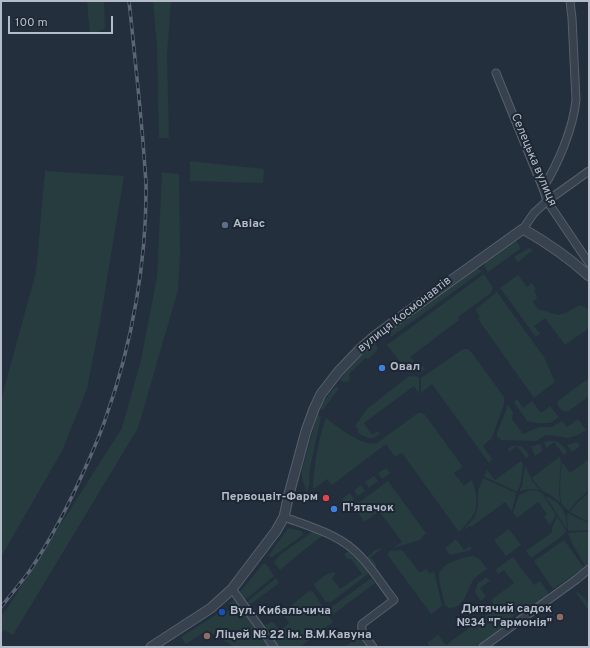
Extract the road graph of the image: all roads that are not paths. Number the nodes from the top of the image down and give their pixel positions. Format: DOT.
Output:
graph roads {
  1 [pos="570,1"];
  2 [pos="496,74"];
  3 [pos="589,171"];
  4 [pos="543,188"];
  5 [pos="547,201"];
  6 [pos="523,229"];
  7 [pos="589,263"];
  8 [pos="589,276"];
  9 [pos="284,517"];
  10 [pos="589,569"];
  11 [pos="232,589"];
  12 [pos="151,647"];
  13 [pos="274,647"];
  14 [pos="373,647"];
  15 [pos="483,647"];
  1 -- 4 [label="street"];
  2 -- 4 [label="street, Селецька вулиця"];
  3 -- 5 [label="street"];
  4 -- 5 [label="street, Селецька вулиця"];
  5 -- 6 [label="street"];
  5 -- 7 [label="street, Селецька вулиця"];
  6 -- 8 [label="street"];
  6 -- 9 [label="street, вулиця Космонавтів"];
  9 -- 11 [label="street, вулиця Космонавтів"];
  9 -- 14 [label="street"];
  10 -- 15 [label="street"];
  11 -- 12 [label="street, вулиця Космонавтів"];
  11 -- 13 [label="street"];
}
